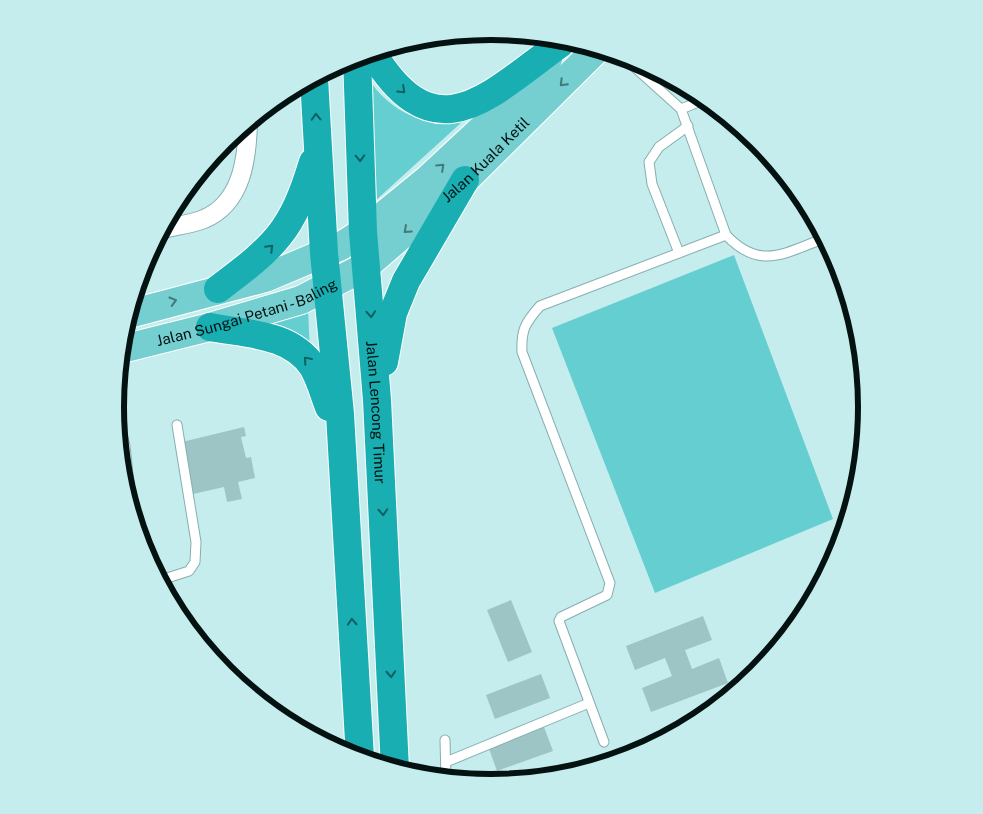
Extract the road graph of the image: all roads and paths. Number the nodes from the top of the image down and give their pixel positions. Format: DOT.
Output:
graph roads {
  1 [pos="556,46"];
  2 [pos="558,46"];
  3 [pos="592,54"];
  4 [pos="376,58"];
  5 [pos="357,66"];
  6 [pos="639,71"];
  7 [pos="314,86"];
  8 [pos="696,103"];
  9 [pos="681,109"];
  10 [pos="688,126"];
  11 [pos="248,133"];
  12 [pos="317,148"];
  13 [pos="465,180"];
  14 [pos="172,227"];
  15 [pos="363,232"];
  16 [pos="726,235"];
  17 [pos="818,240"];
  18 [pos="324,253"];
  19 [pos="679,253"];
  20 [pos="366,266"];
  21 [pos="327,288"];
  22 [pos="218,289"];
  23 [pos="137,312"];
  24 [pos="210,328"];
  25 [pos="130,347"];
  26 [pos="377,400"];
  27 [pos="177,425"];
  28 [pos="341,436"];
  29 [pos="167,577"];
  30 [pos="590,703"];
  31 [pos="445,740"];
  32 [pos="604,742"];
  33 [pos="359,749"];
  34 [pos="396,761"];
  35 [pos="446,762"];
  36 [pos="446,771"];
  4 -- 1 [label="highway, one-way"];
  15 -- 2 [label="main road, Jalan Kuala Ketil, one-way"];
  3 -- 13 [label="main road, Jalan Kuala Ketil, one-way"];
  5 -- 15 [label="highway, Jalan Lencong Timur, one-way"];
  6 -- 9 [label="lane"];
  12 -- 7 [label="highway, one-way"];
  8 -- 9 [label="lane"];
  9 -- 10 [label="lane"];
  10 -- 16 [label="lane"];
  10 -- 19 [label="lane"];
  11 -- 14 [label="street"];
  12 -- 18 [label="highway"];
  22 -- 12 [label="highway, one-way"];
  13 -- 20 [label="main road, Jalan Kuala Ketil, one-way"];
  13 -- 26 [label="highway"];
  15 -- 18 [label="main road, Jalan Sungai Petani - Baling"];
  15 -- 20 [label="highway, Jalan Lencong Timur"];
  16 -- 17 [label="lane"];
  16 -- 19 [label="lane"];
  18 -- 21 [label="highway"];
  18 -- 22 [label="main road, Jalan Sungai Petani - Baling"];
  19 -- 30 [label="lane"];
  20 -- 21 [label="main road, Jalan Sungai Petani - Baling"];
  20 -- 26 [label="highway, Jalan Lencong Timur, one-way"];
  21 -- 24 [label="main road, Jalan Sungai Petani - Baling"];
  21 -- 28 [label="highway"];
  23 -- 22 [label="main road, Jalan Sungai Petani - Baling, one-way"];
  24 -- 25 [label="main road, Jalan Sungai Petani - Baling"];
  28 -- 24 [label="highway, one-way"];
  26 -- 34 [label="highway, Jalan Lencong Timur, one-way"];
  27 -- 29 [label="lane"];
  33 -- 28 [label="highway, one-way"];
  30 -- 32 [label="lane"];
  30 -- 35 [label="lane"];
  31 -- 35 [label="lane"];
  35 -- 36 [label="lane"];
}
